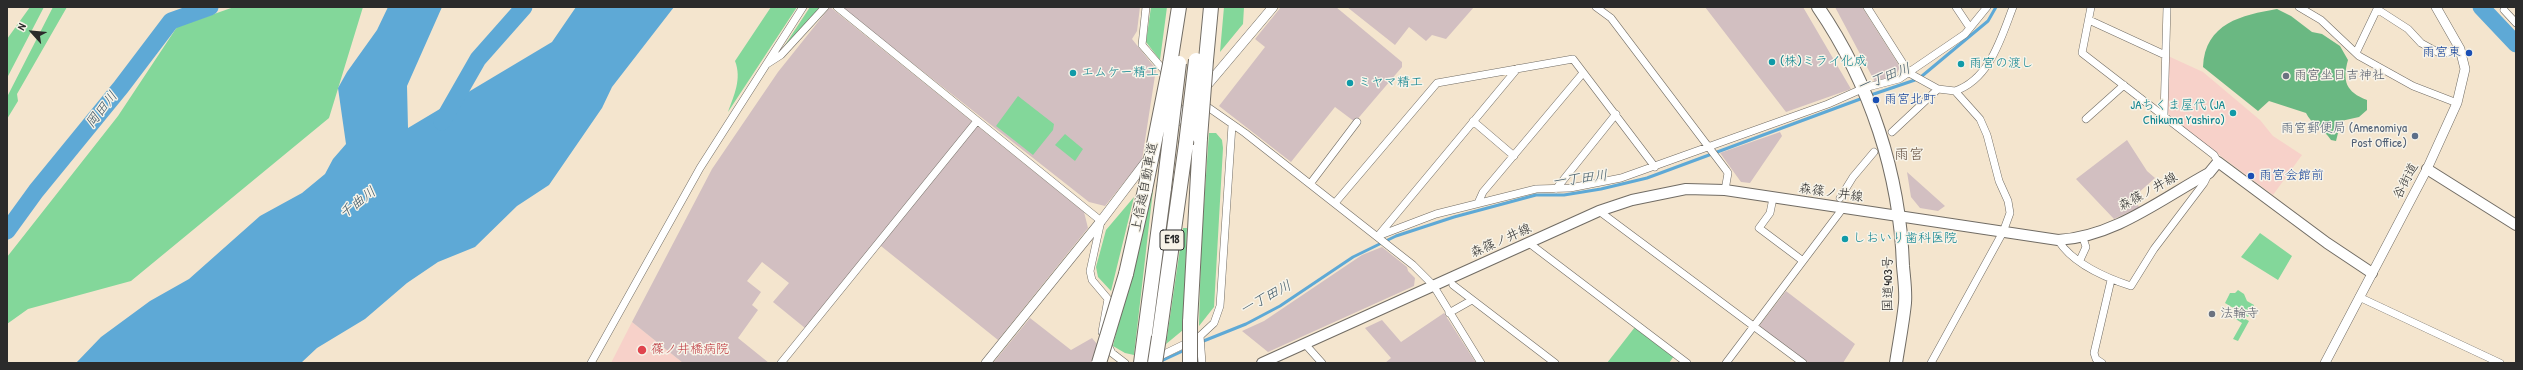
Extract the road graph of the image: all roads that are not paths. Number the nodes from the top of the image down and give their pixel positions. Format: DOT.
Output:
graph roads {
  1 [pos="803,7"];
  2 [pos="824,7"];
  3 [pos="837,7"];
  4 [pos="1146,7"];
  5 [pos="1179,7"];
  6 [pos="1186,7"];
  7 [pos="1203,7"];
  8 [pos="1211,7"];
  9 [pos="1273,7"];
  10 [pos="1596,7"];
  11 [pos="1818,7"];
  12 [pos="1867,7"];
  13 [pos="1956,7"];
  14 [pos="1987,7"];
  15 [pos="2013,7"];
  16 [pos="2091,7"];
  17 [pos="2167,7"];
  18 [pos="2299,7"];
  19 [pos="2436,7"];
  20 [pos="2378,8"];
  21 [pos="2504,10"];
  22 [pos="2089,20"];
  23 [pos="2516,23"];
  24 [pos="1970,28"];
  25 [pos="2460,49"];
  26 [pos="2356,53"];
  27 [pos="2165,55"];
  28 [pos="1201,60"];
  29 [pos="1174,63"];
  30 [pos="765,65"];
  31 [pos="1517,69"];
  32 [pos="1583,73"];
  33 [pos="1912,75"];
  34 [pos="2124,85"];
  35 [pos="1938,89"];
  36 [pos="1955,91"];
  37 [pos="1866,94"];
  38 [pos="1196,97"];
  39 [pos="2457,104"];
  40 [pos="1616,114"];
  41 [pos="2164,116"];
  42 [pos="2086,119"];
  43 [pos="977,121"];
  44 [pos="1473,121"];
  45 [pos="1357,122"];
  46 [pos="1232,125"];
  47 [pos="1892,132"];
  48 [pos="1709,148"];
  49 [pos="1874,152"];
  50 [pos="1514,156"];
  51 [pos="2218,162"];
  52 [pos="1655,167"];
  53 [pos="2427,169"];
  54 [pos="2209,173"];
  55 [pos="1310,184"];
  56 [pos="1556,189"];
  57 [pos="1725,190"];
  58 [pos="1773,198"];
  59 [pos="1335,203"];
  60 [pos="1478,203"];
  61 [pos="1842,203"];
  62 [pos="1599,211"];
  63 [pos="1899,216"];
  64 [pos="1101,221"];
  65 [pos="2516,225"];
  66 [pos="2003,232"];
  67 [pos="2083,238"];
  68 [pos="1381,239"];
  69 [pos="2058,240"];
  70 [pos="1529,243"];
  71 [pos="2080,260"];
  72 [pos="1803,261"];
  73 [pos="2372,274"];
  74 [pos="2111,280"];
  75 [pos="1433,285"];
  76 [pos="1453,285"];
  77 [pos="2359,297"];
  78 [pos="1472,300"];
  79 [pos="1449,313"];
  80 [pos="1755,327"];
  81 [pos="1201,337"];
  82 [pos="1305,344"];
  83 [pos="591,363"];
  84 [pos="781,363"];
  85 [pos="986,363"];
  86 [pos="1099,363"];
  87 [pos="1125,363"];
  88 [pos="1142,363"];
  89 [pos="1155,363"];
  90 [pos="1190,363"];
  91 [pos="1202,363"];
  92 [pos="1262,363"];
  93 [pos="1322,363"];
  94 [pos="1481,363"];
  95 [pos="1555,363"];
  96 [pos="1688,363"];
  97 [pos="1726,363"];
  98 [pos="1802,363"];
  99 [pos="1896,363"];
  100 [pos="1931,363"];
  101 [pos="2102,363"];
  102 [pos="2325,363"];
  103 [pos="2500,363"];
  1 -- 30 [label="street"];
  2 -- 30 [label="street"];
  3 -- 43 [label="street"];
  4 -- 38 [label="street"];
  5 -- 29 [label="highway, 上信越自動車道 / E18"];
  6 -- 29 [label="highway, 上信越自動車道 / E18"];
  7 -- 28 [label="highway, E18"];
  8 -- 28 [label="highway, E18"];
  9 -- 38 [label="street"];
  10 -- 48 [label="street"];
  11 -- 37 [label="highway, 国道403号"];
  12 -- 33 [label="street"];
  13 -- 24 [label="street"];
  14 -- 24 [label="street"];
  15 -- 36 [label="street"];
  16 -- 22 [label="street"];
  17 -- 27 [label="street"];
  18 -- 26 [label="street"];
  19 -- 25 [label="street, 谷街道"];
  20 -- 25 [label="street"];
  20 -- 26 [label="street"];
  21 -- 23 [label="street"];
  22 -- 27 [label="street"];
  22 -- 34 [label="street"];
  24 -- 33 [label="street"];
  25 -- 39 [label="street, 谷街道"];
  26 -- 39 [label="street"];
  27 -- 41 [label="street"];
  28 -- 89 [label="highway, E18, bridge"];
  28 -- 90 [label="highway, E18, bridge"];
  29 -- 86 [label="highway, 上信越自動車道 / E18, bridge"];
  29 -- 88 [label="highway, 上信越自動車道 / E18, bridge"];
  30 -- 83 [label="street"];
  31 -- 32 [label="street"];
  31 -- 44 [label="street"];
  31 -- 59 [label="street"];
  32 -- 40 [label="street"];
  32 -- 50 [label="street"];
  33 -- 35 [label="street"];
  33 -- 37 [label="street"];
  34 -- 41 [label="street"];
  34 -- 42 [label="street"];
  35 -- 36 [label="street"];
  35 -- 47 [label="street"];
  36 -- 66 [label="street"];
  37 -- 48 [label="street"];
  37 -- 63 [label="highway, 国道403号"];
  38 -- 46 [label="street"];
  38 -- 64 [label="street"];
  39 -- 53 [label="street, 谷街道"];
  40 -- 52 [label="street"];
  40 -- 56 [label="street"];
  41 -- 51 [label="street"];
  43 -- 64 [label="street"];
  43 -- 84 [label="street"];
  44 -- 50 [label="street"];
  44 -- 68 [label="street"];
  45 -- 55 [label="street"];
  46 -- 55 [label="street"];
  46 -- 81 [label="street"];
  48 -- 52 [label="street"];
  48 -- 57 [label="street"];
  49 -- 61 [label="street"];
  50 -- 60 [label="street"];
  51 -- 54 [label="main road, 森篠ノ井線"];
  51 -- 73 [label="main road"];
  52 -- 56 [label="street"];
  53 -- 65 [label="main road"];
  53 -- 73 [label="street, 谷街道"];
  54 -- 67 [label="main road, 森篠ノ井線"];
  54 -- 74 [label="street"];
  55 -- 59 [label="street"];
  56 -- 60 [label="street"];
  57 -- 58 [label="main road, 森篠ノ井線"];
  57 -- 62 [label="main road, 森篠ノ井線"];
  58 -- 61 [label="main road, 森篠ノ井線"];
  58 -- 72 [label="street"];
  59 -- 68 [label="street"];
  60 -- 68 [label="street"];
  61 -- 63 [label="main road, 森篠ノ井線"];
  61 -- 72 [label="street"];
  62 -- 70 [label="main road, 森篠ノ井線"];
  62 -- 80 [label="street"];
  63 -- 66 [label="main road, 森篠ノ井線"];
  63 -- 99 [label="highway, 国道403号"];
  64 -- 85 [label="street"];
  64 -- 87 [label="street"];
  66 -- 69 [label="main road, 森篠ノ井線"];
  66 -- 100 [label="street"];
  67 -- 69 [label="main road, 森篠ノ井線"];
  67 -- 71 [label="street"];
  68 -- 75 [label="street"];
  69 -- 71 [label="street"];
  70 -- 75 [label="main road, 森篠ノ井線"];
  70 -- 96 [label="street"];
  71 -- 74 [label="street"];
  72 -- 80 [label="street"];
  73 -- 77 [label="street, 谷街道"];
  74 -- 101 [label="street"];
  75 -- 79 [label="street"];
  75 -- 82 [label="main road, 森篠ノ井線"];
  76 -- 78 [label="street"];
  77 -- 102 [label="street, 谷街道"];
  77 -- 103 [label="street"];
  78 -- 79 [label="street"];
  78 -- 95 [label="street"];
  79 -- 94 [label="street"];
  80 -- 97 [label="street"];
  80 -- 98 [label="street"];
  81 -- 88 [label="street"];
  81 -- 91 [label="street"];
  82 -- 92 [label="main road, 森篠ノ井線"];
  82 -- 93 [label="street"];
}
